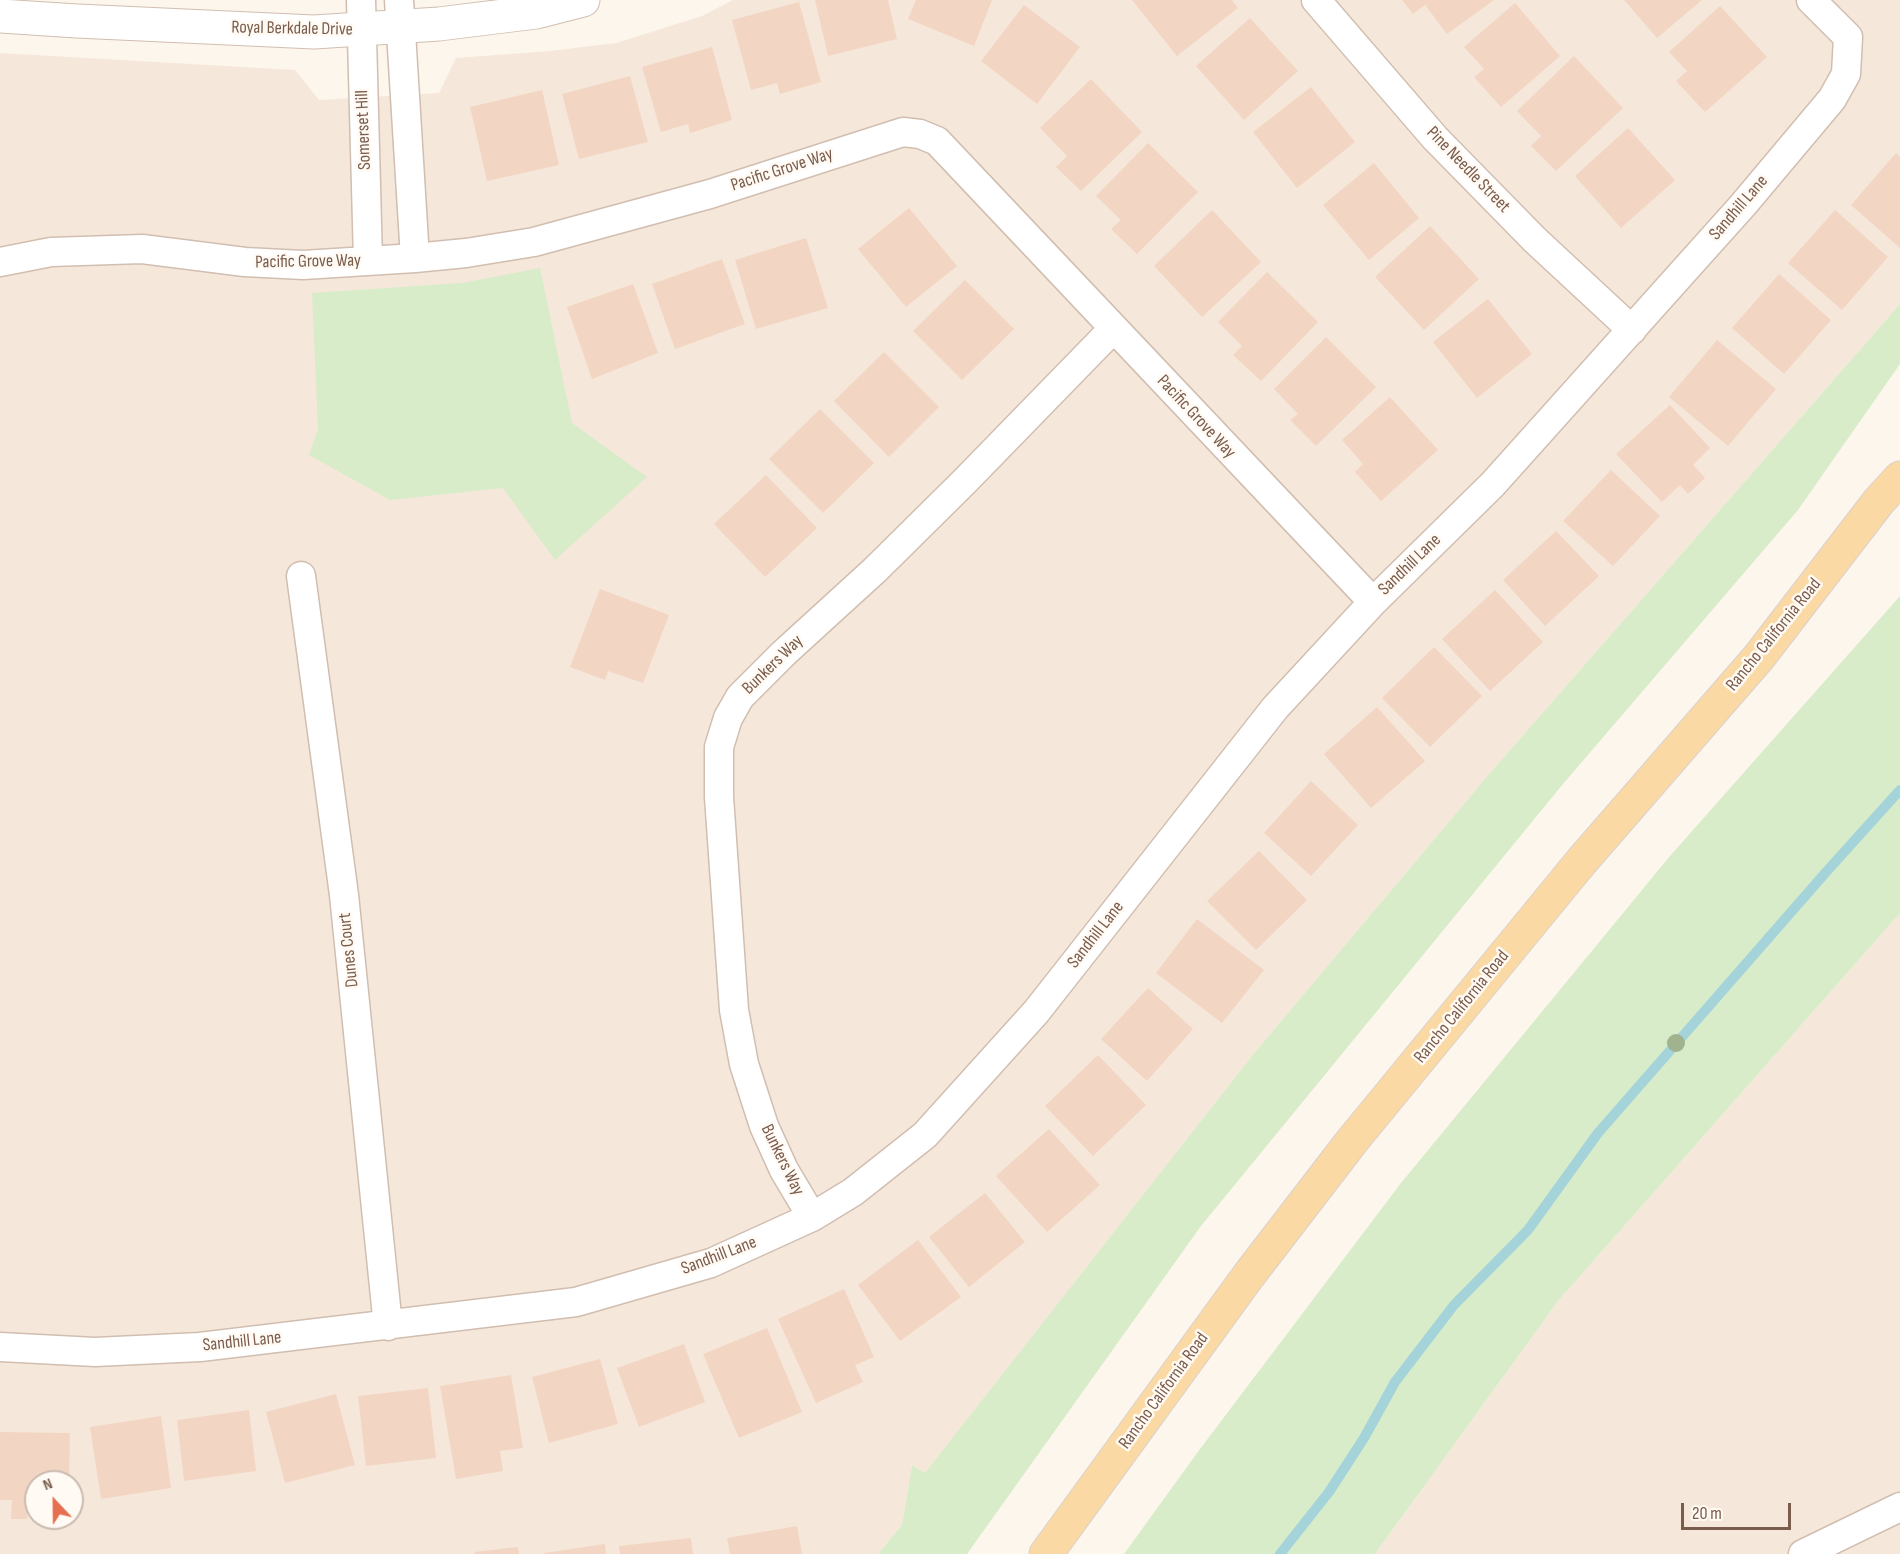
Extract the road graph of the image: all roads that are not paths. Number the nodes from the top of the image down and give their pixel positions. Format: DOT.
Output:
graph roads {
  1 [pos="583,0"];
  2 [pos="1316,0"];
  3 [pos="1811,0"];
  4 [pos="400,14"];
  5 [pos="361,15"];
  6 [pos="0,16"];
  7 [pos="415,258"];
  8 [pos="368,261"];
  9 [pos="0,262"];
  10 [pos="1113,329"];
  11 [pos="1632,330"];
  12 [pos="1900,478"];
  13 [pos="301,576"];
  14 [pos="1373,602"];
  15 [pos="812,1217"];
  16 [pos="388,1326"];
  17 [pos="0,1347"];
  18 [pos="1900,1507"];
  19 [pos="1046,1554"];
  20 [pos="1803,1554"];
  1 -- 4 [label="street, Royal Berkdale Drive"];
  2 -- 11 [label="street, Pine Needle Street"];
  3 -- 11 [label="street, Sandhill Lane"];
  4 -- 5 [label="street, Royal Berkdale Drive"];
  4 -- 7 [label="street"];
  5 -- 6 [label="street, Royal Berkdale Drive"];
  5 -- 8 [label="street, Somerset Hill"];
  7 -- 8 [label="street, Pacific Grove Way"];
  7 -- 10 [label="street, Pacific Grove Way"];
  8 -- 9 [label="street, Pacific Grove Way"];
  10 -- 14 [label="street, Pacific Grove Way"];
  10 -- 15 [label="street, Bunkers Way"];
  11 -- 14 [label="street, Sandhill Lane"];
  12 -- 19 [label="main road, Rancho California Road"];
  13 -- 16 [label="street, Dunes Court"];
  14 -- 15 [label="street, Sandhill Lane"];
  15 -- 16 [label="street, Sandhill Lane"];
  16 -- 17 [label="street, Sandhill Lane"];
  18 -- 20 [label="street"];
}
